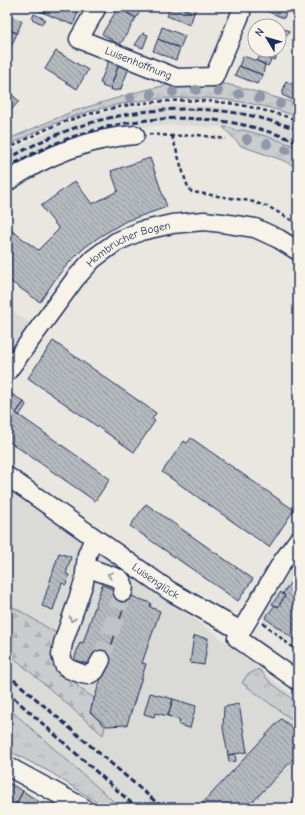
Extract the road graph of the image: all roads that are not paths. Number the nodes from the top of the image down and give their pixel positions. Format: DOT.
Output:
graph roads {
  1 [pos="97,7"];
  2 [pos="241,13"];
  3 [pos="135,134"];
  4 [pos="7,182"];
  5 [pos="298,251"];
  6 [pos="7,372"];
  7 [pos="7,476"];
  8 [pos="94,538"];
  9 [pos="298,540"];
  10 [pos="85,574"];
  11 [pos="123,592"];
  12 [pos="241,631"];
  13 [pos="100,660"];
  14 [pos="298,680"];
  15 [pos="7,766"];
  16 [pos="84,808"];
  1 -- 2 [label="street, Luisenhoffnung"];
  3 -- 4 [label="street"];
  5 -- 6 [label="street, Hombrucher Bogen"];
  7 -- 8 [label="street, Luisenglück"];
  8 -- 10 [label="street"];
  8 -- 12 [label="street, Luisenglück"];
  9 -- 12 [label="street"];
  11 -- 10 [label="street, one-way"];
  10 -- 13 [label="street, one-way"];
  12 -- 14 [label="street"];
  15 -- 16 [label="street"];
}
